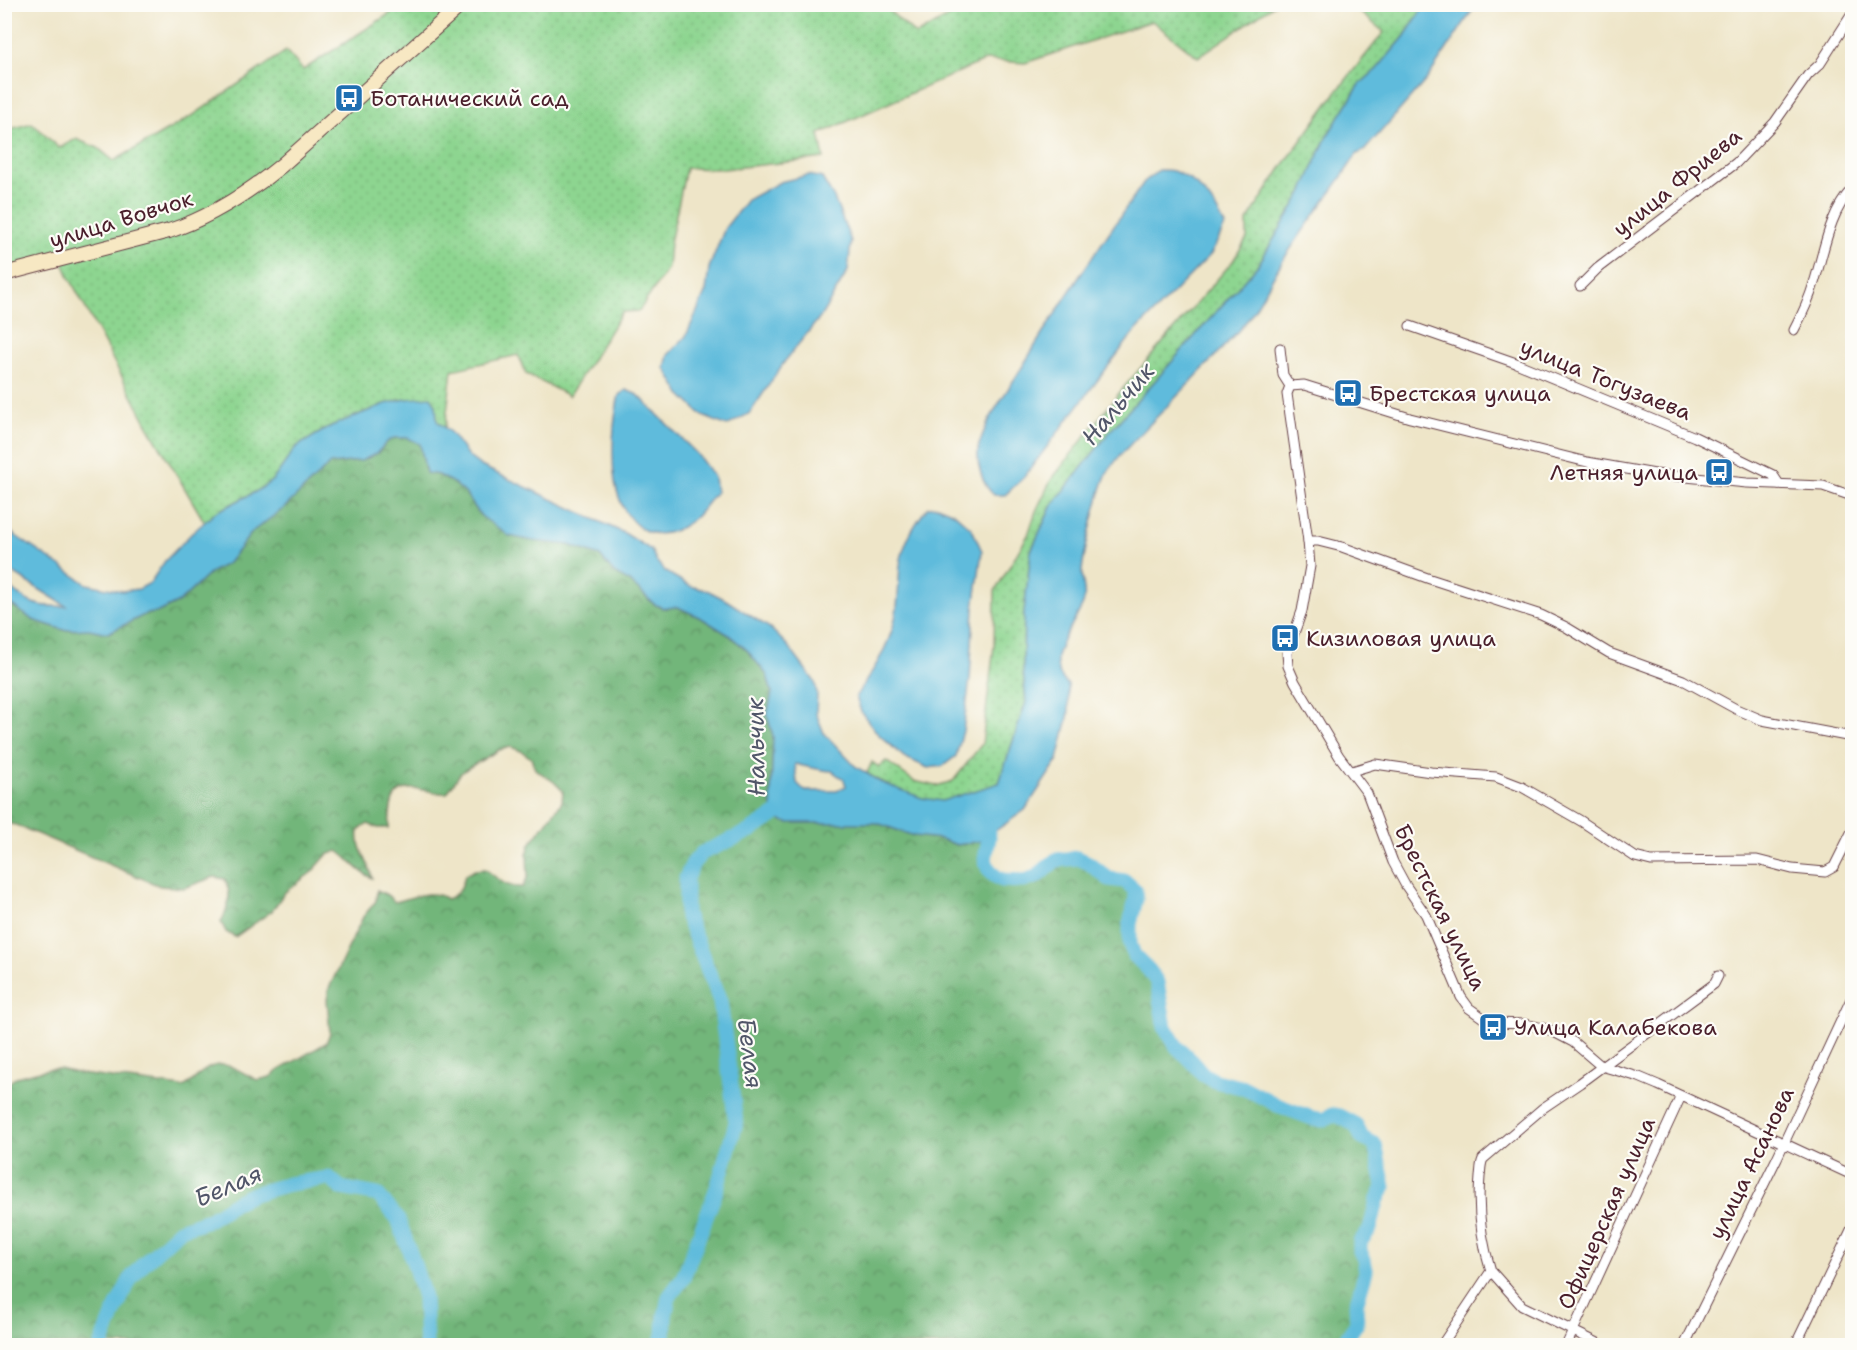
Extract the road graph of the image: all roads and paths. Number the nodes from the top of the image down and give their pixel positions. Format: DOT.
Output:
graph roads {
  1 [pos="462,4"];
  2 [pos="1852,14"];
  3 [pos="1852,189"];
  4 [pos="4,274"];
  5 [pos="1580,286"];
  6 [pos="1410,326"];
  7 [pos="1794,330"];
  8 [pos="1280,348"];
  9 [pos="1290,386"];
  10 [pos="1779,484"];
  11 [pos="1852,496"];
  12 [pos="1308,542"];
  13 [pos="1852,737"];
  14 [pos="1352,771"];
  15 [pos="1852,831"];
  16 [pos="1718,976"];
  17 [pos="1852,997"];
  18 [pos="1601,1066"];
  19 [pos="1681,1096"];
  20 [pos="1784,1143"];
  21 [pos="1852,1175"];
  22 [pos="1852,1228"];
  23 [pos="1491,1271"];
  24 [pos="1573,1331"];
  25 [pos="1441,1346"];
  26 [pos="1566,1346"];
  27 [pos="1604,1346"];
  28 [pos="1684,1346"];
  29 [pos="1795,1346"];
  1 -- 4 [label="street, улица Вовчок"];
  2 -- 5 [label="street, улица Фриева"];
  3 -- 7 [label="street"];
  6 -- 10 [label="street, улица Тогузаева"];
  8 -- 9 [label="street, Брестская улица"];
  9 -- 10 [label="street"];
  9 -- 12 [label="street, Брестская улица"];
  10 -- 11 [label="street"];
  12 -- 13 [label="street"];
  12 -- 14 [label="street, Брестская улица"];
  14 -- 15 [label="street"];
  14 -- 18 [label="street, Брестская улица"];
  16 -- 18 [label="street"];
  17 -- 20 [label="street, улица Асанова"];
  18 -- 19 [label="street"];
  18 -- 23 [label="street"];
  19 -- 20 [label="street"];
  19 -- 24 [label="street, Офицерская улица"];
  20 -- 21 [label="street"];
  20 -- 28 [label="street, улица Асанова"];
  22 -- 29 [label="street"];
  23 -- 24 [label="street"];
  23 -- 25 [label="street"];
  24 -- 26 [label="street, Офицерская улица"];
  24 -- 27 [label="street"];
}
